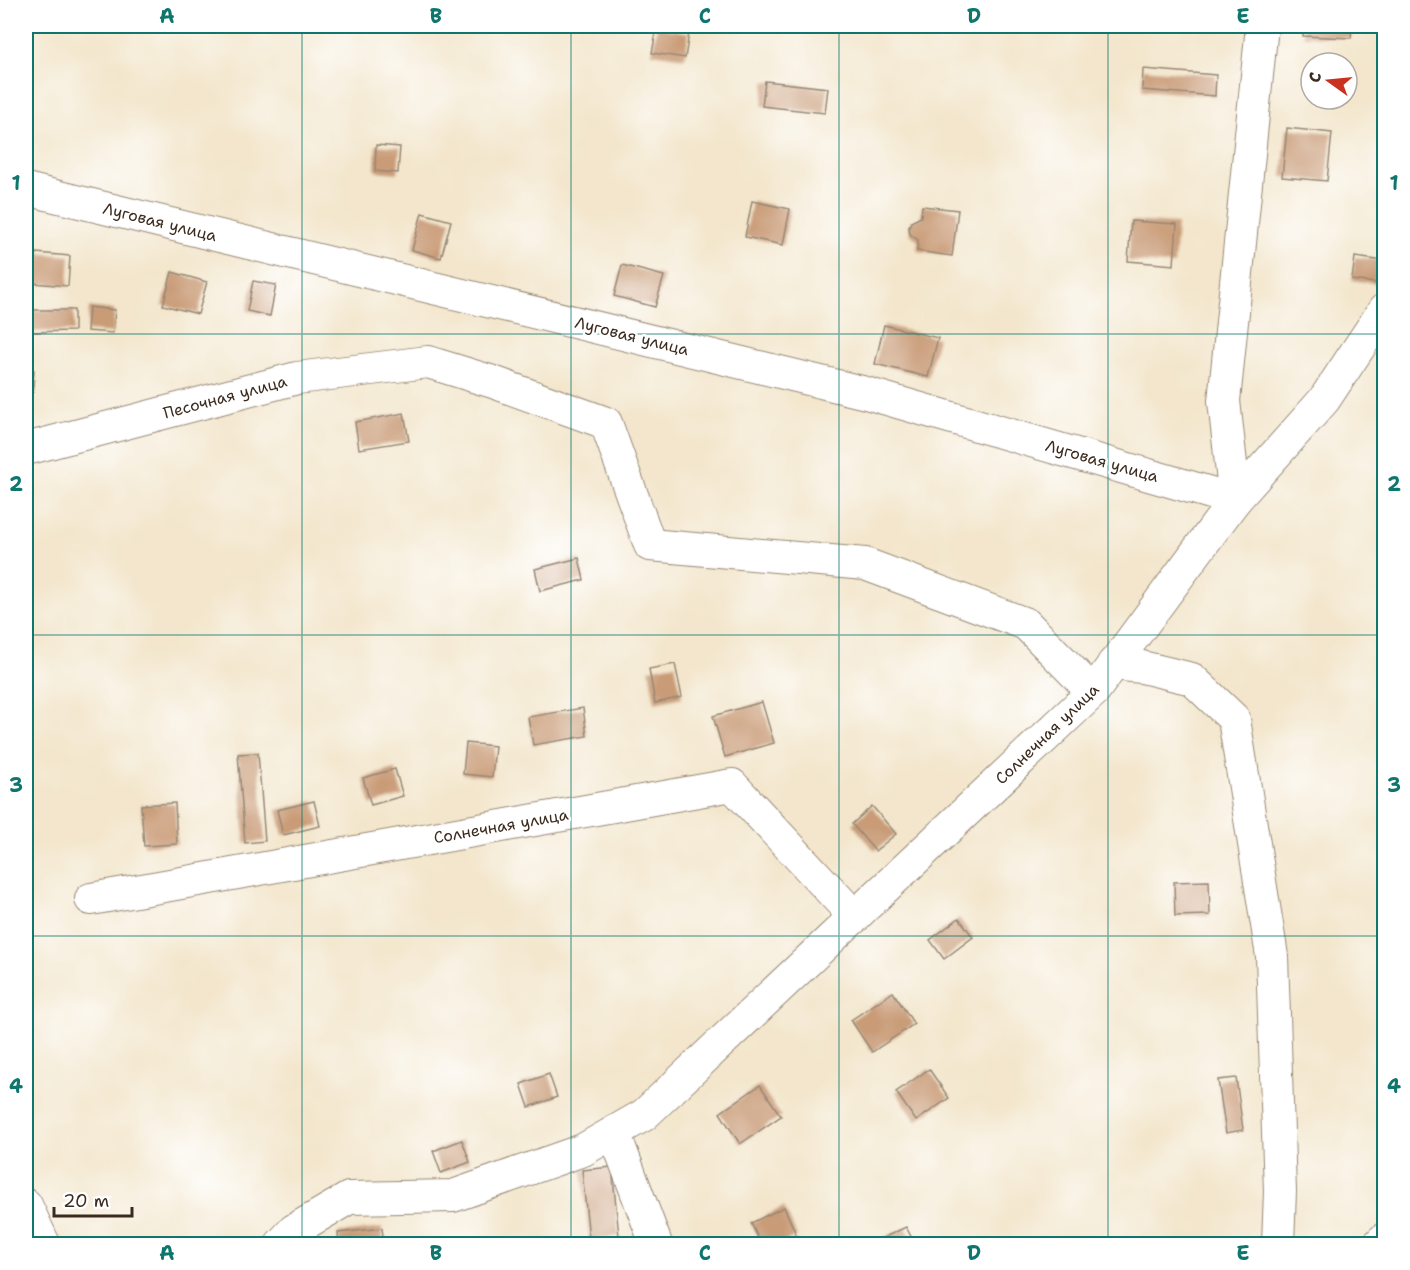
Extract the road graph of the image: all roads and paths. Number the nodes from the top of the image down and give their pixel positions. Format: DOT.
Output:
graph roads {
  1 [pos="1262,26"];
  2 [pos="26,189"];
  3 [pos="1384,310"];
  4 [pos="26,449"];
  5 [pos="1235,500"];
  6 [pos="1113,664"];
  7 [pos="1093,692"];
  8 [pos="92,899"];
  9 [pos="855,916"];
  10 [pos="614,1132"];
  11 [pos="26,1205"];
  12 [pos="1384,1239"];
  13 [pos="44,1245"];
  14 [pos="281,1245"];
  15 [pos="656,1245"];
  16 [pos="1278,1245"];
  17 [pos="1379,1245"];
  1 -- 5 [label="street"];
  2 -- 5 [label="street, Луговая улица"];
  3 -- 5 [label="street, Солнечная улица"];
  4 -- 7 [label="street, Песочная улица"];
  5 -- 6 [label="street, Солнечная улица"];
  6 -- 7 [label="street, Солнечная улица"];
  6 -- 16 [label="street"];
  7 -- 9 [label="street, Солнечная улица"];
  8 -- 9 [label="street, Солнечная улица"];
  9 -- 10 [label="street, Солнечная улица"];
  10 -- 14 [label="street, Солнечная улица"];
  10 -- 15 [label="street"];
  11 -- 13 [label="street"];
  12 -- 17 [label="street"];
}
